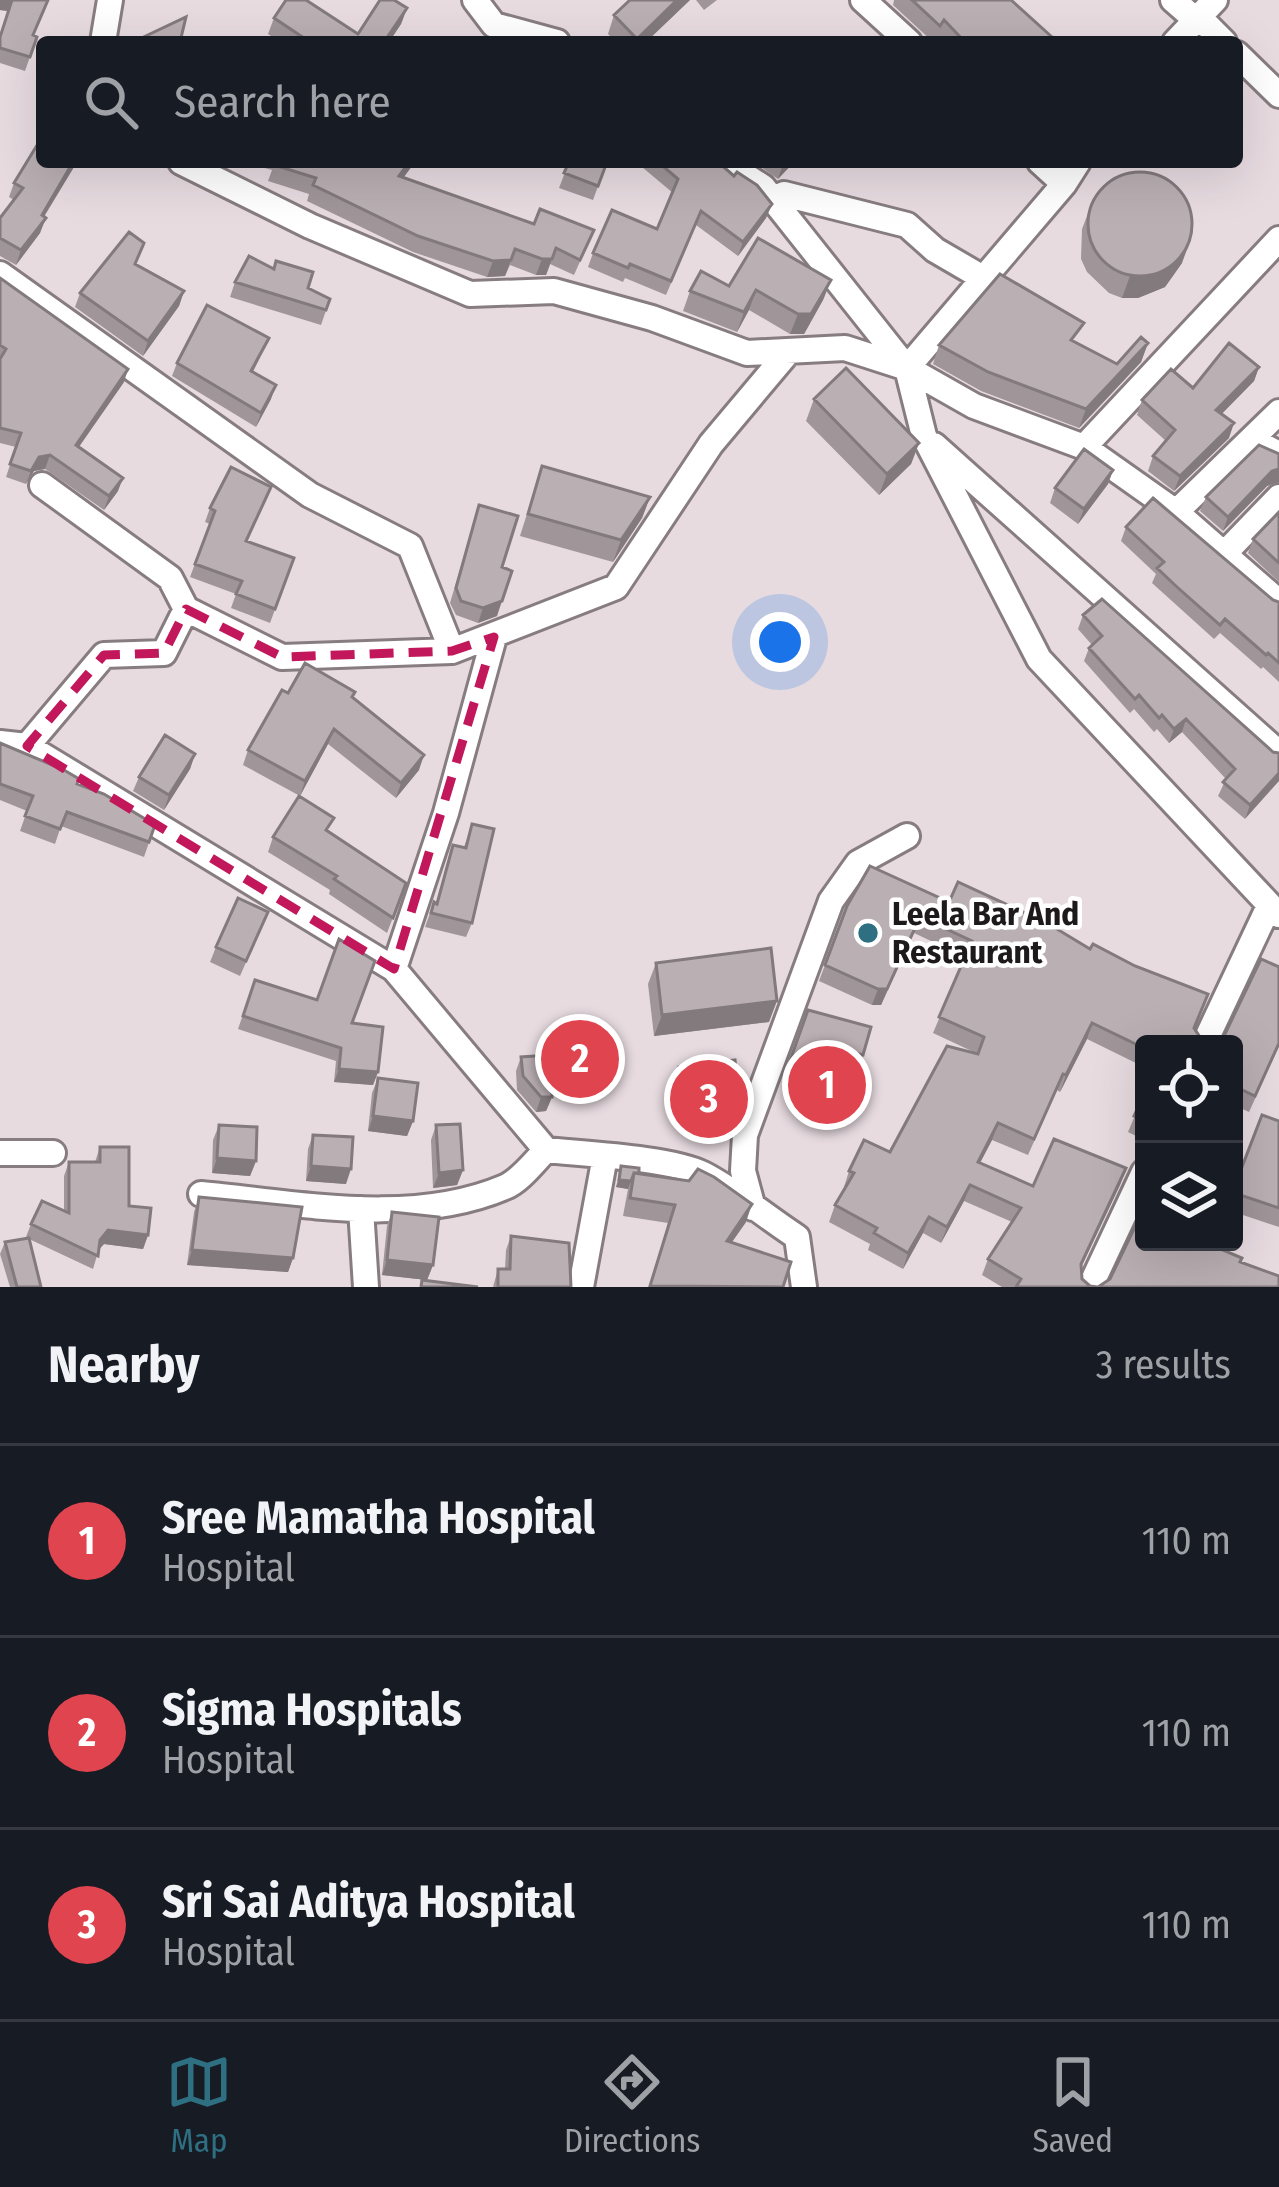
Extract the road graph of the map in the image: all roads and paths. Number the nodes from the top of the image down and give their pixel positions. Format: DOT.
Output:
graph roads {
  1 [pos="110,0"];
  2 [pos="475,0"];
  3 [pos="863,0"];
  4 [pos="1173,0"];
  5 [pos="1204,13"];
  6 [pos="105,36"];
  7 [pos="535,36"];
  8 [pos="902,36"];
  9 [pos="1181,36"];
  10 [pos="1243,60"];
  11 [pos="1279,95"];
  12 [pos="193,168"];
  13 [pos="733,168"];
  14 [pos="1047,168"];
  15 [pos="1074,168"];
  16 [pos="1064,184"];
  17 [pos="772,199"];
  18 [pos="1279,239"];
  19 [pos="0,274"];
  20 [pos="983,278"];
  21 [pos="788,351"];
  22 [pos="907,368"];
  23 [pos="1279,412"];
  24 [pos="923,436"];
  25 [pos="1252,440"];
  26 [pos="1084,447"];
  27 [pos="1279,454"];
  28 [pos="42,484"];
  29 [pos="1279,497"];
  30 [pos="1176,512"];
  31 [pos="1225,554"];
  32 [pos="1279,602"];
  33 [pos="186,609"];
  34 [pos="494,637"];
  35 [pos="452,651"];
  36 [pos="0,743"];
  37 [pos="27,746"];
  38 [pos="1279,753"];
  39 [pos="908,836"];
  40 [pos="1274,910"];
  41 [pos="394,969"];
  42 [pos="1209,1035"];
  43 [pos="546,1150"];
  44 [pos="53,1153"];
  45 [pos="0,1154"];
  46 [pos="605,1156"];
  47 [pos="1135,1191"];
  48 [pos="201,1194"];
  49 [pos="753,1208"];
  50 [pos="361,1209"];
  51 [pos="366,1287"];
  52 [pos="581,1287"];
  53 [pos="804,1287"];
  54 [pos="1090,1287"];
  1 -- 6 [label="street"];
  2 -- 7 [label="street"];
  3 -- 8 [label="street"];
  4 -- 5 [label="street"];
  5 -- 9 [label="street"];
  10 -- 11 [label="street"];
  12 -- 21 [label="street"];
  13 -- 17 [label="street"];
  14 -- 16 [label="street"];
  15 -- 16 [label="street"];
  16 -- 20 [label="street"];
  17 -- 20 [label="street"];
  17 -- 22 [label="street"];
  18 -- 26 [label="street"];
  19 -- 35 [label="street"];
  20 -- 22 [label="street"];
  21 -- 22 [label="street"];
  21 -- 34 [label="street"];
  22 -- 24 [label="street"];
  22 -- 26 [label="street"];
  23 -- 25 [label="street"];
  24 -- 38 [label="street"];
  24 -- 40 [label="street"];
  25 -- 27 [label="street"];
  25 -- 30 [label="street"];
  26 -- 30 [label="street"];
  28 -- 33 [label="street"];
  29 -- 31 [label="street"];
  30 -- 31 [label="street"];
  31 -- 32 [label="street"];
  33 -- 35 [label="street"];
  33 -- 37 [label="street"];
  34 -- 35 [label="street"];
  34 -- 41 [label="street"];
  36 -- 37 [label="street"];
  37 -- 41 [label="street"];
  39 -- 49 [label="street"];
  40 -- 42 [label="street"];
  41 -- 43 [label="street"];
  43 -- 46 [label="street"];
  43 -- 50 [label="street"];
  44 -- 45 [label="street"];
  46 -- 49 [label="street"];
  46 -- 52 [label="street"];
  47 -- 54 [label="street"];
  48 -- 50 [label="street"];
  49 -- 53 [label="street"];
  50 -- 51 [label="street"];
}
